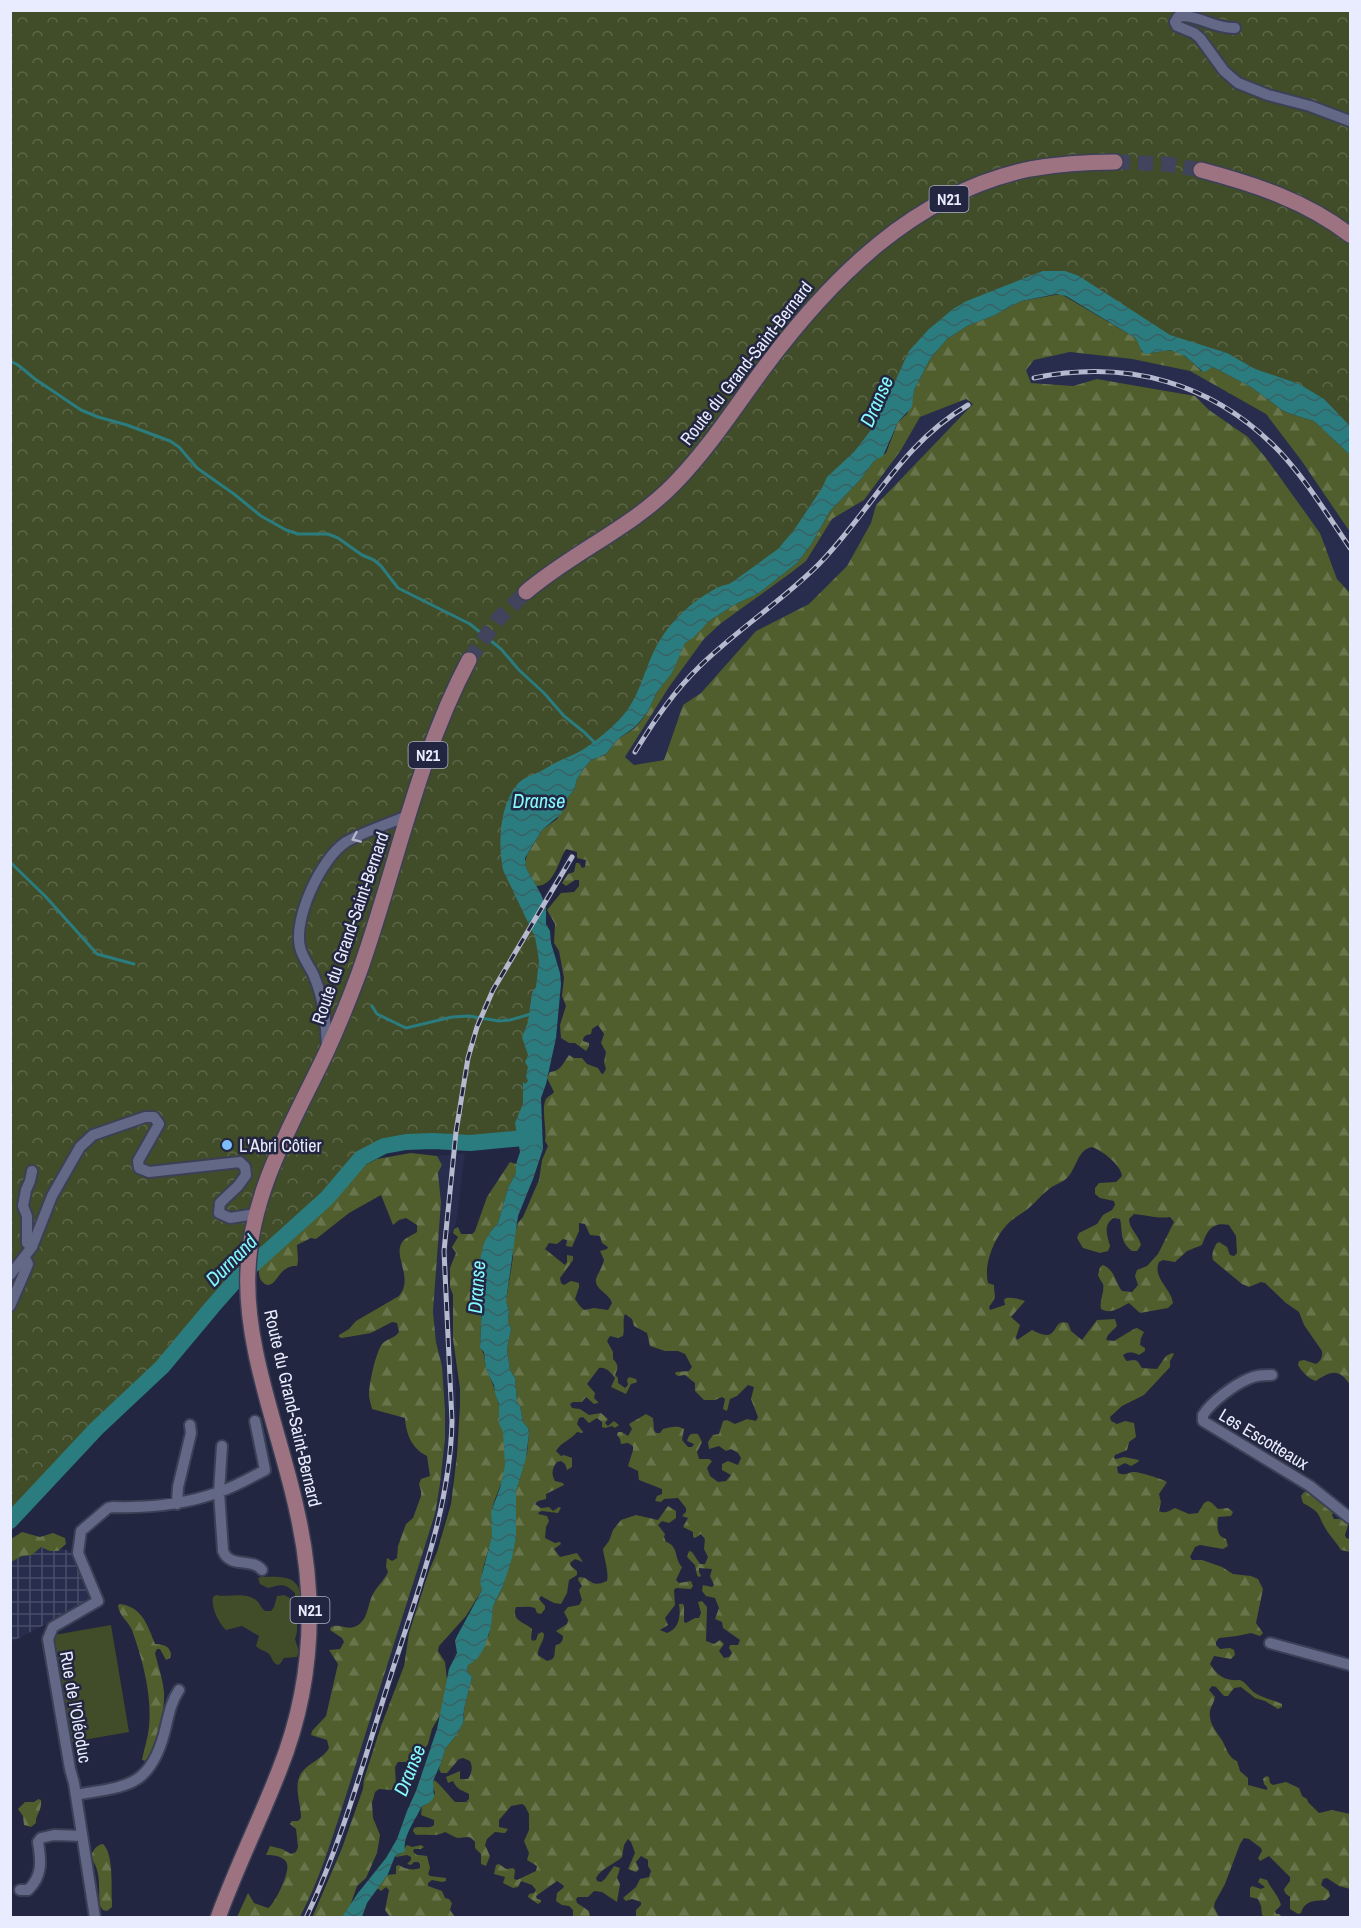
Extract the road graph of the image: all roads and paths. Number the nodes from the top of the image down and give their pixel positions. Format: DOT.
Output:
graph roads {
  1 [pos="1235,28"];
  2 [pos="1350,121"];
  3 [pos="1115,162"];
  4 [pos="1201,170"];
  5 [pos="1349,232"];
  6 [pos="526,592"];
  7 [pos="469,660"];
  8 [pos="409,815"];
  9 [pos="327,1051"];
  10 [pos="32,1170"];
  11 [pos="256,1214"];
  12 [pos="32,1247"];
  13 [pos="25,1258"];
  14 [pos="10,1275"];
  15 [pos="10,1306"];
  16 [pos="1272,1375"];
  17 [pos="255,1421"];
  18 [pos="190,1425"];
  19 [pos="222,1446"];
  20 [pos="219,1492"];
  21 [pos="178,1504"];
  22 [pos="1350,1518"];
  23 [pos="262,1570"];
  24 [pos="1270,1643"];
  25 [pos="1350,1665"];
  26 [pos="179,1690"];
  27 [pos="280,1770"];
  28 [pos="76,1795"];
  29 [pos="82,1836"];
  30 [pos="20,1890"];
  31 [pos="95,1917"];
  32 [pos="218,1917"];
  33 [pos="227,1917"];
  1 -- 2 [label="street"];
  3 -- 6 [label="main road, Route du Grand-Saint-Bernard / N21"];
  4 -- 5 [label="main road"];
  7 -- 8 [label="main road, Route du Grand-Saint-Bernard / N21"];
  8 -- 9 [label="main road, Route du Grand-Saint-Bernard / N21"];
  8 -- 9 [label="street, one-way"];
  9 -- 11 [label="main road, Route du Grand-Saint-Bernard / N21"];
  10 -- 12 [label="street"];
  11 -- 12 [label="street"];
  11 -- 27 [label="main road, Route du Grand-Saint-Bernard / N21"];
  12 -- 13 [label="street"];
  13 -- 14 [label="street"];
  13 -- 15 [label="street"];
  16 -- 22 [label="street, Les Escotteaux"];
  17 -- 20 [label="street"];
  18 -- 21 [label="street"];
  19 -- 20 [label="street"];
  20 -- 21 [label="street"];
  20 -- 23 [label="street"];
  21 -- 28 [label="street, Rue de l'Oléoduc"];
  24 -- 25 [label="street"];
  26 -- 28 [label="street"];
  27 -- 32 [label="main road, Route du Grand-Saint-Bernard / N21"];
  27 -- 33 [label="main road, Route du Grand-Saint-Bernard / N21"];
  28 -- 29 [label="street, Rue de l'Oléoduc"];
  29 -- 30 [label="street"];
  29 -- 31 [label="street, Rue de l'Oléoduc"];
}
